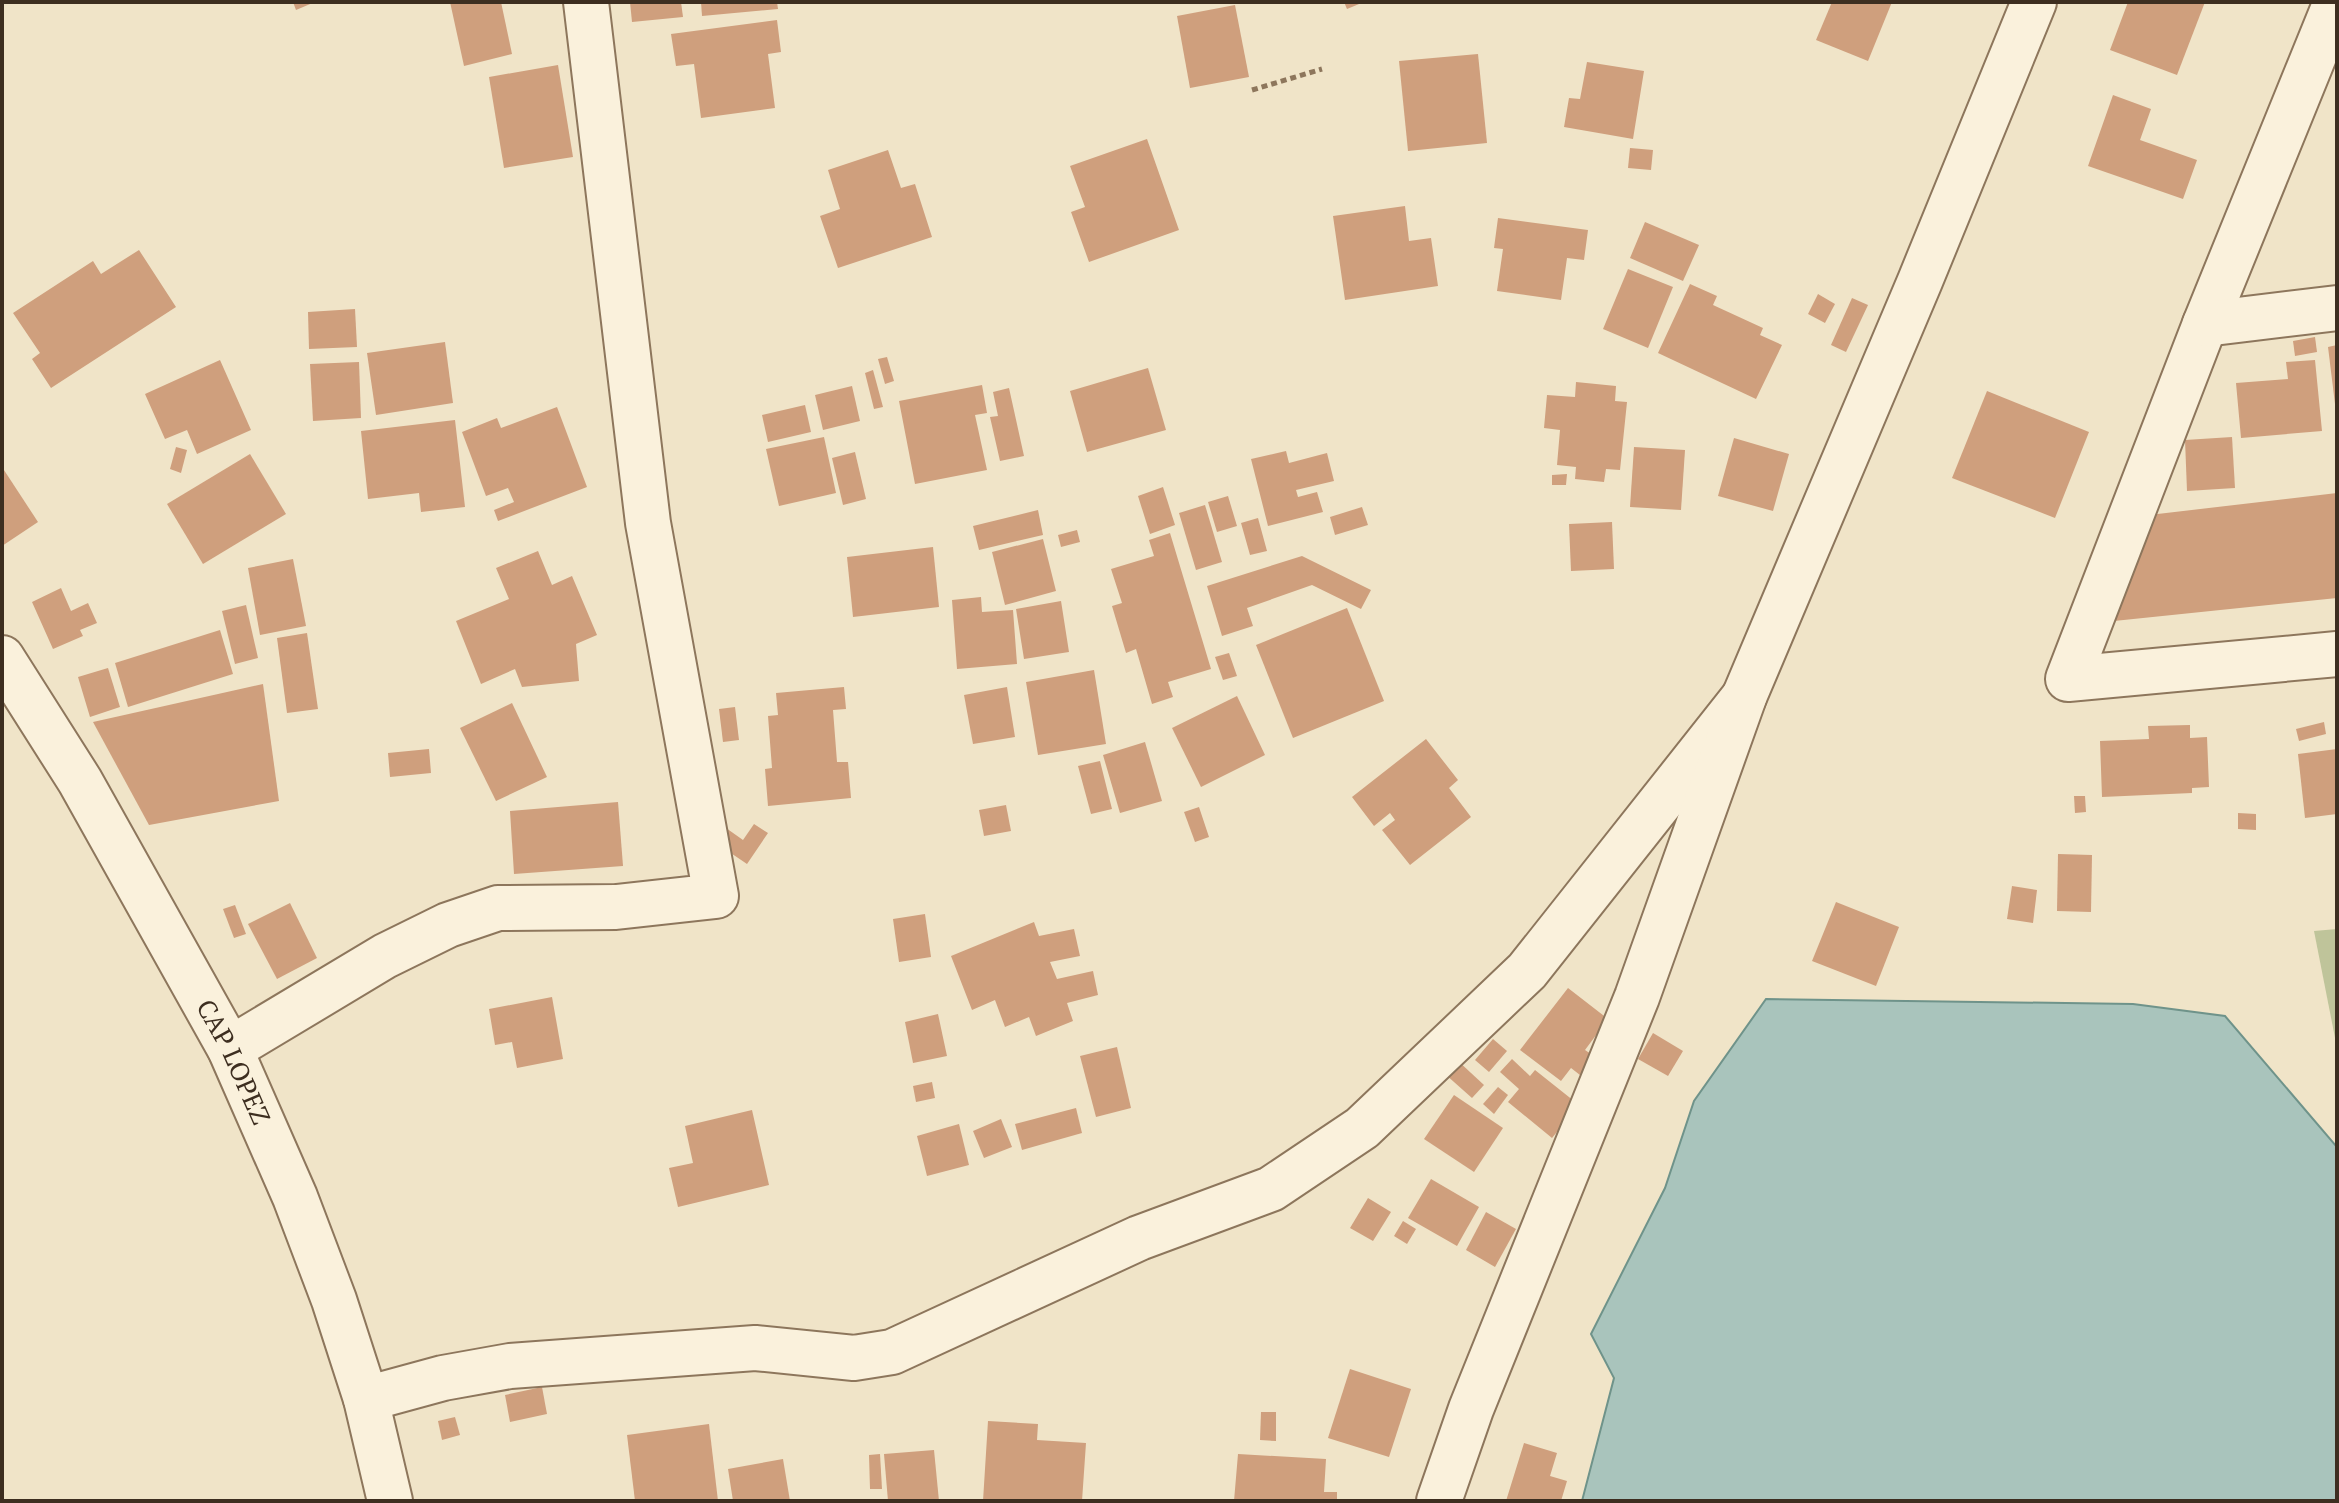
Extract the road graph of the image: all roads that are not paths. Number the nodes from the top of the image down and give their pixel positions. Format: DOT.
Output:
graph roads {
  1 [pos="586,2"];
  2 [pos="2034,2"];
  3 [pos="2336,2"];
  4 [pos="2337,308"];
  5 [pos="2205,324"];
  6 [pos="2337,654"];
  7 [pos="2,658"];
  8 [pos="1744,697"];
  9 [pos="230,1049"];
  10 [pos="366,1399"];
  11 [pos="390,1501"];
  12 [pos="1439,1501"];
  1 -- 9 [label="street"];
  2 -- 8 [label="street"];
  3 -- 5 [label="street"];
  4 -- 5 [label="street"];
  5 -- 6 [label="street"];
  7 -- 9 [label="street, CAP LOPEZ"];
  8 -- 10 [label="street"];
  8 -- 12 [label="street"];
  9 -- 10 [label="street, CAP LOPEZ"];
  10 -- 11 [label="street, CAP LOPEZ"];
}
